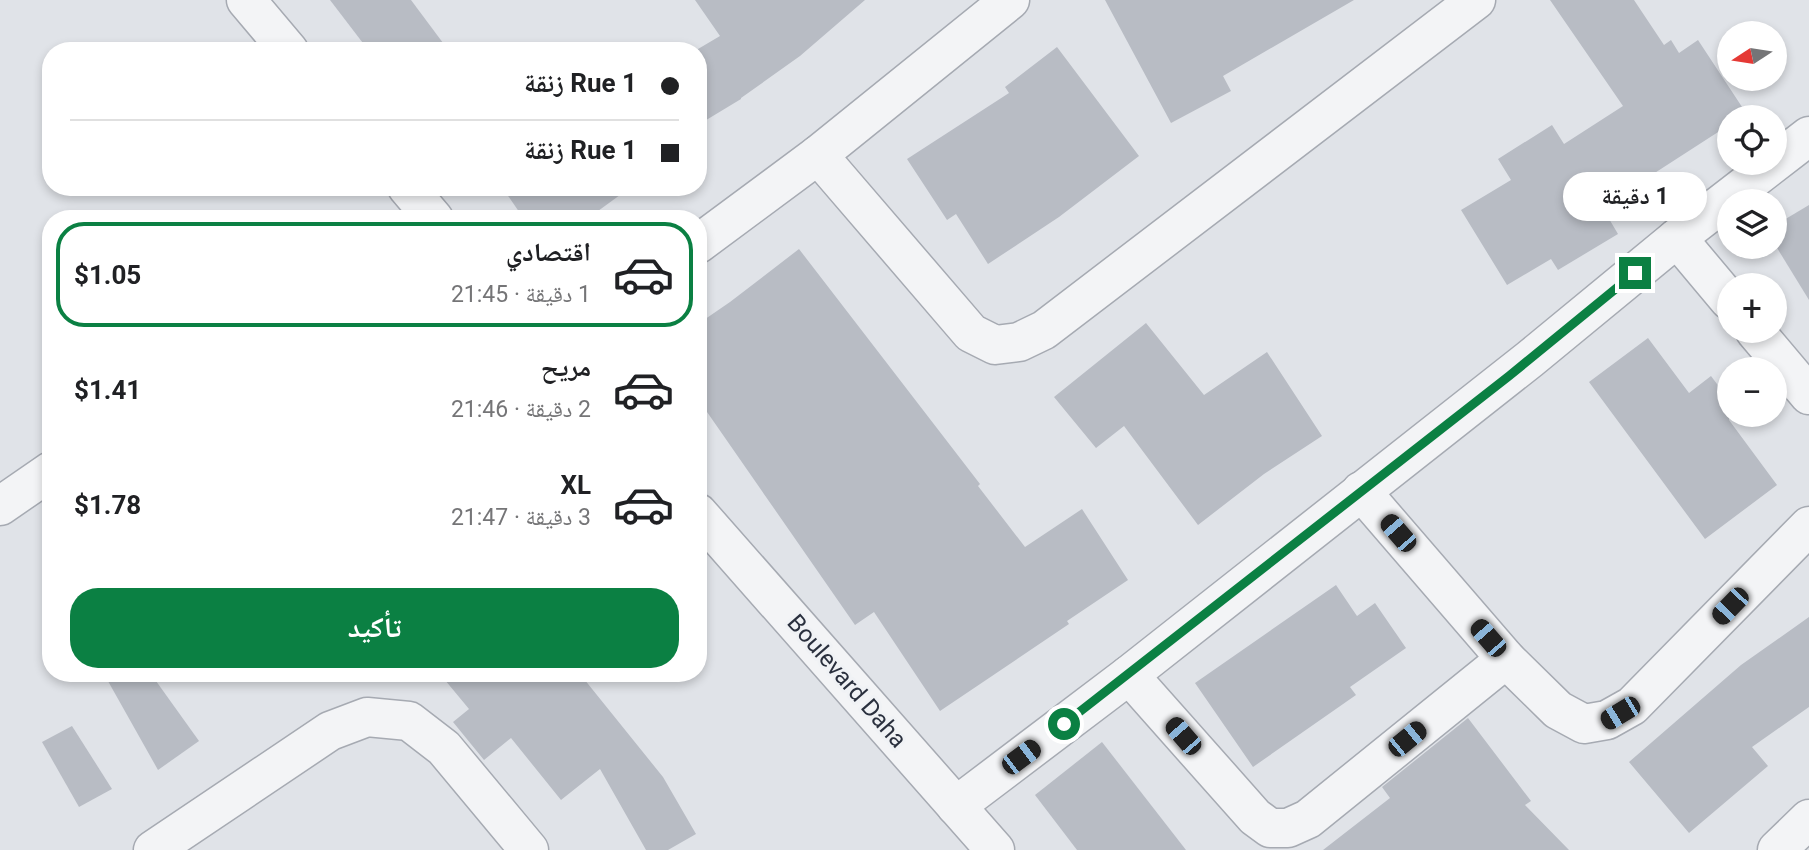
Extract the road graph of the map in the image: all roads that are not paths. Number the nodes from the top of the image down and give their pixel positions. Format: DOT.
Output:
graph roads {
  1 [pos="246,0"];
  2 [pos="1010,0"];
  3 [pos="1476,0"];
  4 [pos="281,42"];
  5 [pos="1809,136"];
  6 [pos="818,155"];
  7 [pos="707,237"];
  8 [pos="1677,238"];
  9 [pos="1717,286"];
  10 [pos="1765,343"];
  11 [pos="1809,395"];
  12 [pos="42,477"];
  13 [pos="1362,491"];
  14 [pos="0,506"];
  15 [pos="707,523"];
  16 [pos="1809,526"];
  17 [pos="1506,659"];
  18 [pos="1129,675"];
  19 [pos="956,806"];
  20 [pos="1809,819"];
  21 [pos="153,850"];
  22 [pos="529,850"];
  23 [pos="995,850"];
  24 [pos="1777,850"];
  1 -- 4 [label="street"];
  2 -- 6 [label="street"];
  3 -- 6 [label="street"];
  5 -- 8 [label="street"];
  6 -- 7 [label="street"];
  8 -- 9 [label="street"];
  8 -- 13 [label="street"];
  10 -- 11 [label="street"];
  12 -- 14 [label="street"];
  13 -- 17 [label="street"];
  13 -- 18 [label="street"];
  15 -- 19 [label="street, Boulevard Daha"];
  16 -- 17 [label="street"];
  17 -- 18 [label="street"];
  18 -- 19 [label="street"];
  19 -- 23 [label="street, Boulevard Daha"];
  20 -- 24 [label="street"];
  21 -- 22 [label="street"];
}
